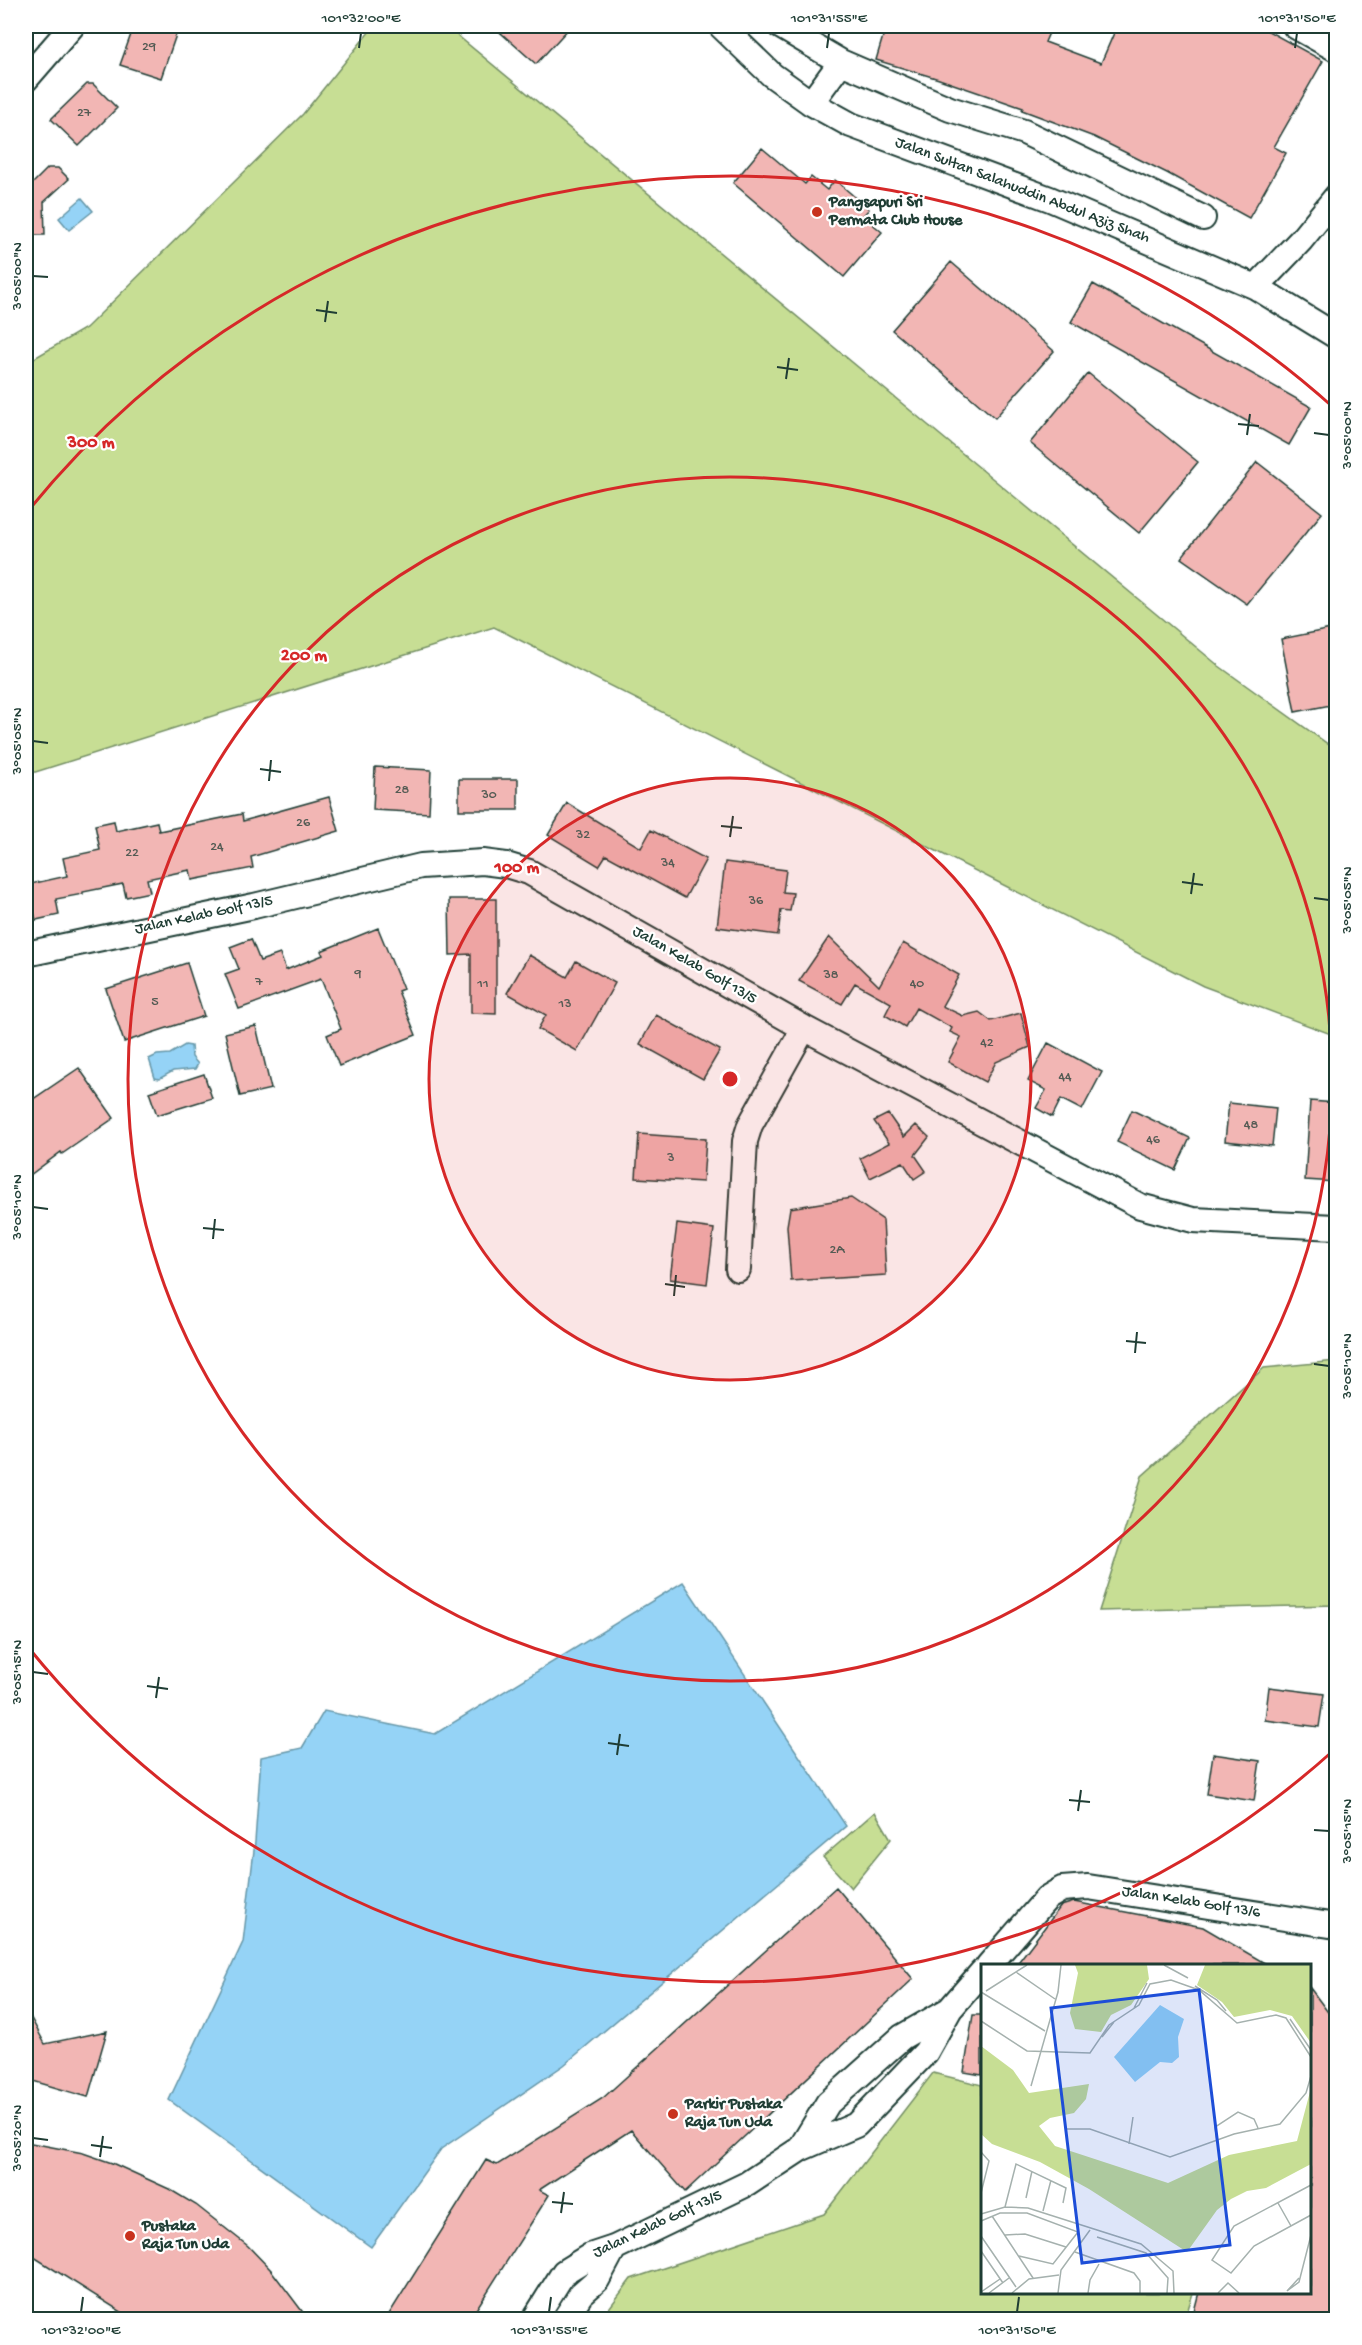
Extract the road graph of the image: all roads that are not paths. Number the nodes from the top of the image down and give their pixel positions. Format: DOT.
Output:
graph roads {
  1 [pos="72,26"];
  2 [pos="721,26"];
  3 [pos="780,26"];
  4 [pos="1294,26"];
  5 [pos="1336,49"];
  6 [pos="841,62"];
  7 [pos="26,79"];
  8 [pos="811,103"];
  9 [pos="1336,197"];
  10 [pos="1203,218"];
  11 [pos="1256,287"];
  12 [pos="1336,336"];
  13 [pos="26,954"];
  14 [pos="804,1028"];
  15 [pos="1336,1227"];
  16 [pos="738,1269"];
  17 [pos="1336,1926"];
  18 [pos="989,1964"];
  19 [pos="981,1973"];
  20 [pos="950,2009"];
  21 [pos="800,2149"];
  22 [pos="614,2248"];
  23 [pos="534,2319"];
  24 [pos="564,2319"];
  1 -- 7 [label="street"];
  2 -- 8 [label="street, Jalan Sultan Salahuddin Abdul Aziz Shah"];
  3 -- 6 [label="street"];
  4 -- 5 [label="street"];
  6 -- 8 [label="street"];
  6 -- 10 [label="street"];
  8 -- 11 [label="street, Jalan Sultan Salahuddin Abdul Aziz Shah"];
  9 -- 11 [label="street"];
  11 -- 12 [label="street, Jalan Sultan Salahuddin Abdul Aziz Shah"];
  13 -- 14 [label="street, Jalan Kelab Golf 13/5"];
  14 -- 15 [label="street, Jalan Kelab Golf 13/5"];
  14 -- 16 [label="street"];
  17 -- 18 [label="street, Jalan Kelab Golf 13/6"];
  19 -- 20 [label="street, Jalan Kelab Golf 13/5"];
  20 -- 21 [label="street, Jalan Kelab Golf 13/5"];
  20 -- 21 [label="street, Jalan Kelab Golf 13/5"];
  21 -- 22 [label="street, Jalan Kelab Golf 13/5"];
  22 -- 23 [label="street, Jalan Kelab Golf 13/5"];
  22 -- 24 [label="street"];
}
